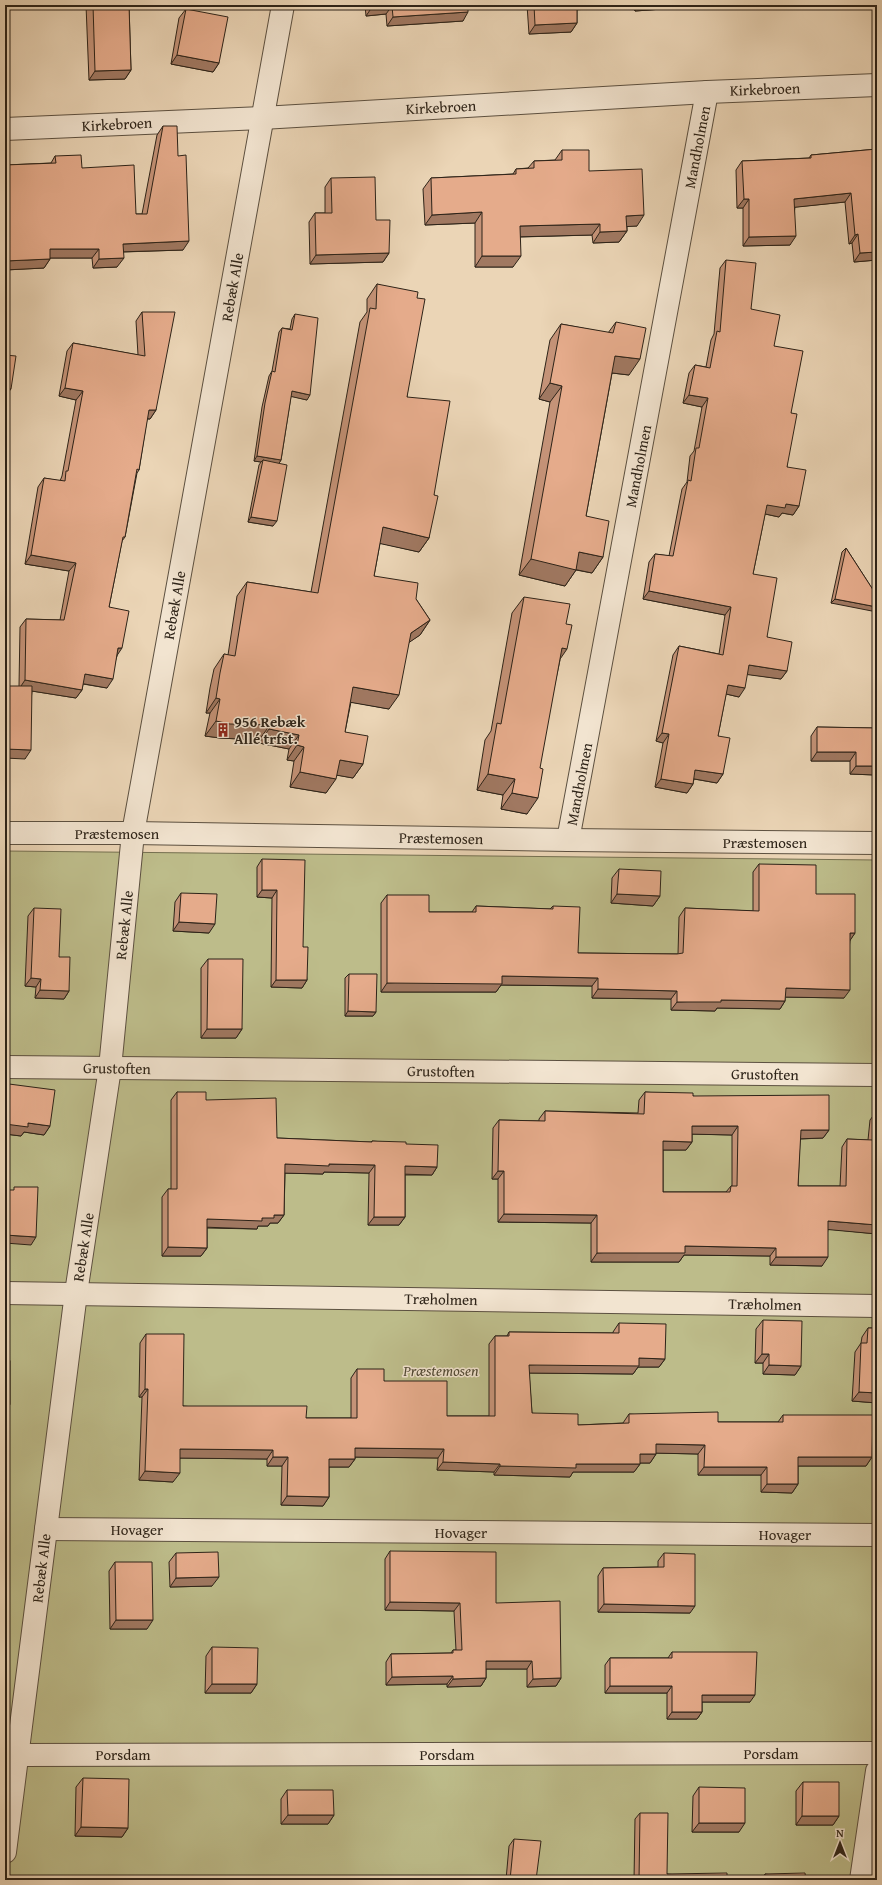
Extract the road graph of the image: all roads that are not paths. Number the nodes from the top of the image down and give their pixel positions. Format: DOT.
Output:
graph roads {
  1 [pos="283,5"];
  2 [pos="877,85"];
  3 [pos="707,92"];
  4 [pos="262,118"];
  5 [pos="5,129"];
  6 [pos="5,832"];
  7 [pos="133,832"];
  8 [pos="568,840"];
  9 [pos="877,843"];
  10 [pos="5,1067"];
  11 [pos="110,1068"];
  12 [pos="877,1075"];
  13 [pos="5,1293"];
  14 [pos="76,1293"];
  15 [pos="877,1306"];
  16 [pos="46,1528"];
  17 [pos="877,1535"];
  18 [pos="877,1753"];
  19 [pos="17,1755"];
  20 [pos="877,1771"];
  21 [pos="5,1852"];
  22 [pos="861,1880"];
  1 -- 4 [label="street, Rebæk Alle"];
  2 -- 3 [label="street, Kirkebroen"];
  3 -- 4 [label="street, Kirkebroen"];
  3 -- 8 [label="street, Mandholmen"];
  4 -- 5 [label="street, Kirkebroen"];
  4 -- 7 [label="street, Rebæk Alle"];
  6 -- 7 [label="street, Præstemosen"];
  7 -- 8 [label="street, Præstemosen"];
  7 -- 11 [label="street, Rebæk Alle"];
  8 -- 9 [label="street, Præstemosen"];
  10 -- 11 [label="street, Grustoften"];
  11 -- 12 [label="street, Grustoften"];
  11 -- 14 [label="street, Rebæk Alle"];
  13 -- 14 [label="street, Træholmen"];
  14 -- 15 [label="street, Træholmen"];
  14 -- 16 [label="street, Rebæk Alle"];
  16 -- 17 [label="street, Hovager"];
  16 -- 19 [label="street, Rebæk Alle"];
  18 -- 19 [label="street, Porsdam"];
  19 -- 21 [label="street, Rebæk Alle"];
  20 -- 22 [label="street"];
}
